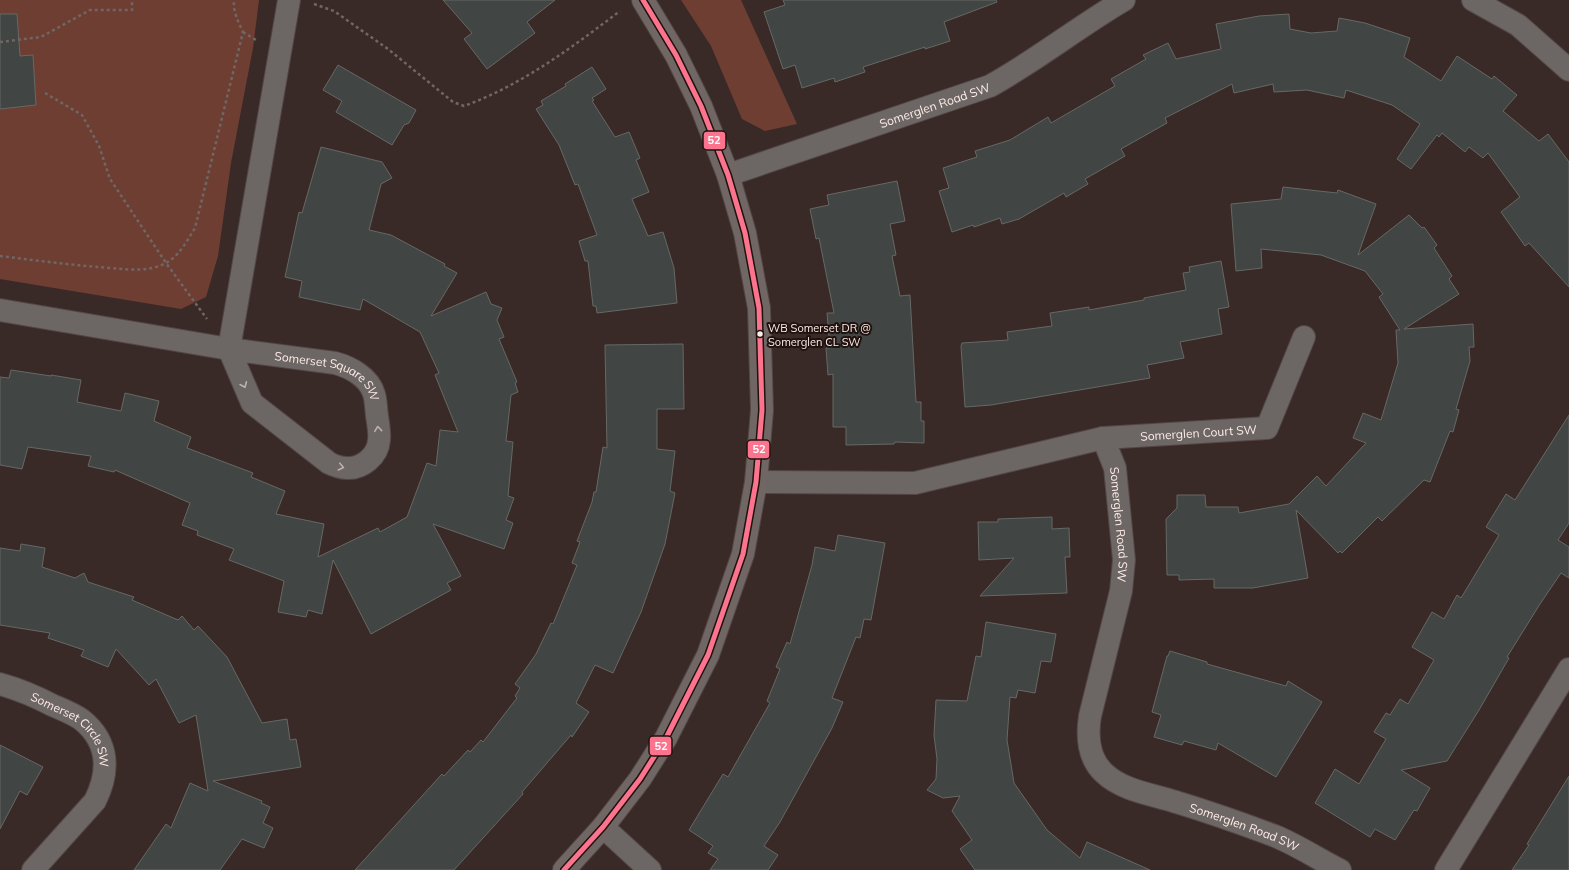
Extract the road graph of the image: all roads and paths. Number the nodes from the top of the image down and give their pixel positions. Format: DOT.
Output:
graph roads {
  1 [pos="132,0"];
  2 [pos="234,0"];
  3 [pos="643,0"];
  4 [pos="1124,0"];
  5 [pos="1473,0"];
  6 [pos="298,1"];
  7 [pos="623,9"];
  8 [pos="0,42"];
  9 [pos="1569,70"];
  10 [pos="45,93"];
  11 [pos="728,176"];
  12 [pos="0,256"];
  13 [pos="166,263"];
  14 [pos="0,310"];
  15 [pos="1304,337"];
  16 [pos="229,349"];
  17 [pos="1103,438"];
  18 [pos="756,482"];
  19 [pos="1569,669"];
  20 [pos="0,684"];
  21 [pos="603,827"];
  22 [pos="33,870"];
  23 [pos="564,870"];
  24 [pos="650,870"];
  25 [pos="1340,870"];
  26 [pos="1446,870"];
  1 -- 8 [label="path"];
  2 -- 13 [label="path"];
  3 -- 11 [label="street"];
  4 -- 11 [label="street, Somerglen Road SW"];
  5 -- 9 [label="street"];
  6 -- 7 [label="path"];
  6 -- 16 [label="street"];
  10 -- 13 [label="path"];
  11 -- 18 [label="street"];
  12 -- 13 [label="path"];
  13 -- 16 [label="path"];
  14 -- 16 [label="street, Somerset Square SW"];
  15 -- 17 [label="street, Somerglen Court SW"];
  16 -- 16 [label="street, Somerset Square SW, one-way"];
  17 -- 18 [label="street"];
  17 -- 25 [label="street, Somerglen Road SW"];
  18 -- 21 [label="street"];
  19 -- 26 [label="street"];
  20 -- 22 [label="street, Somerset Circle SW"];
  21 -- 23 [label="street"];
  21 -- 24 [label="street"];
}
